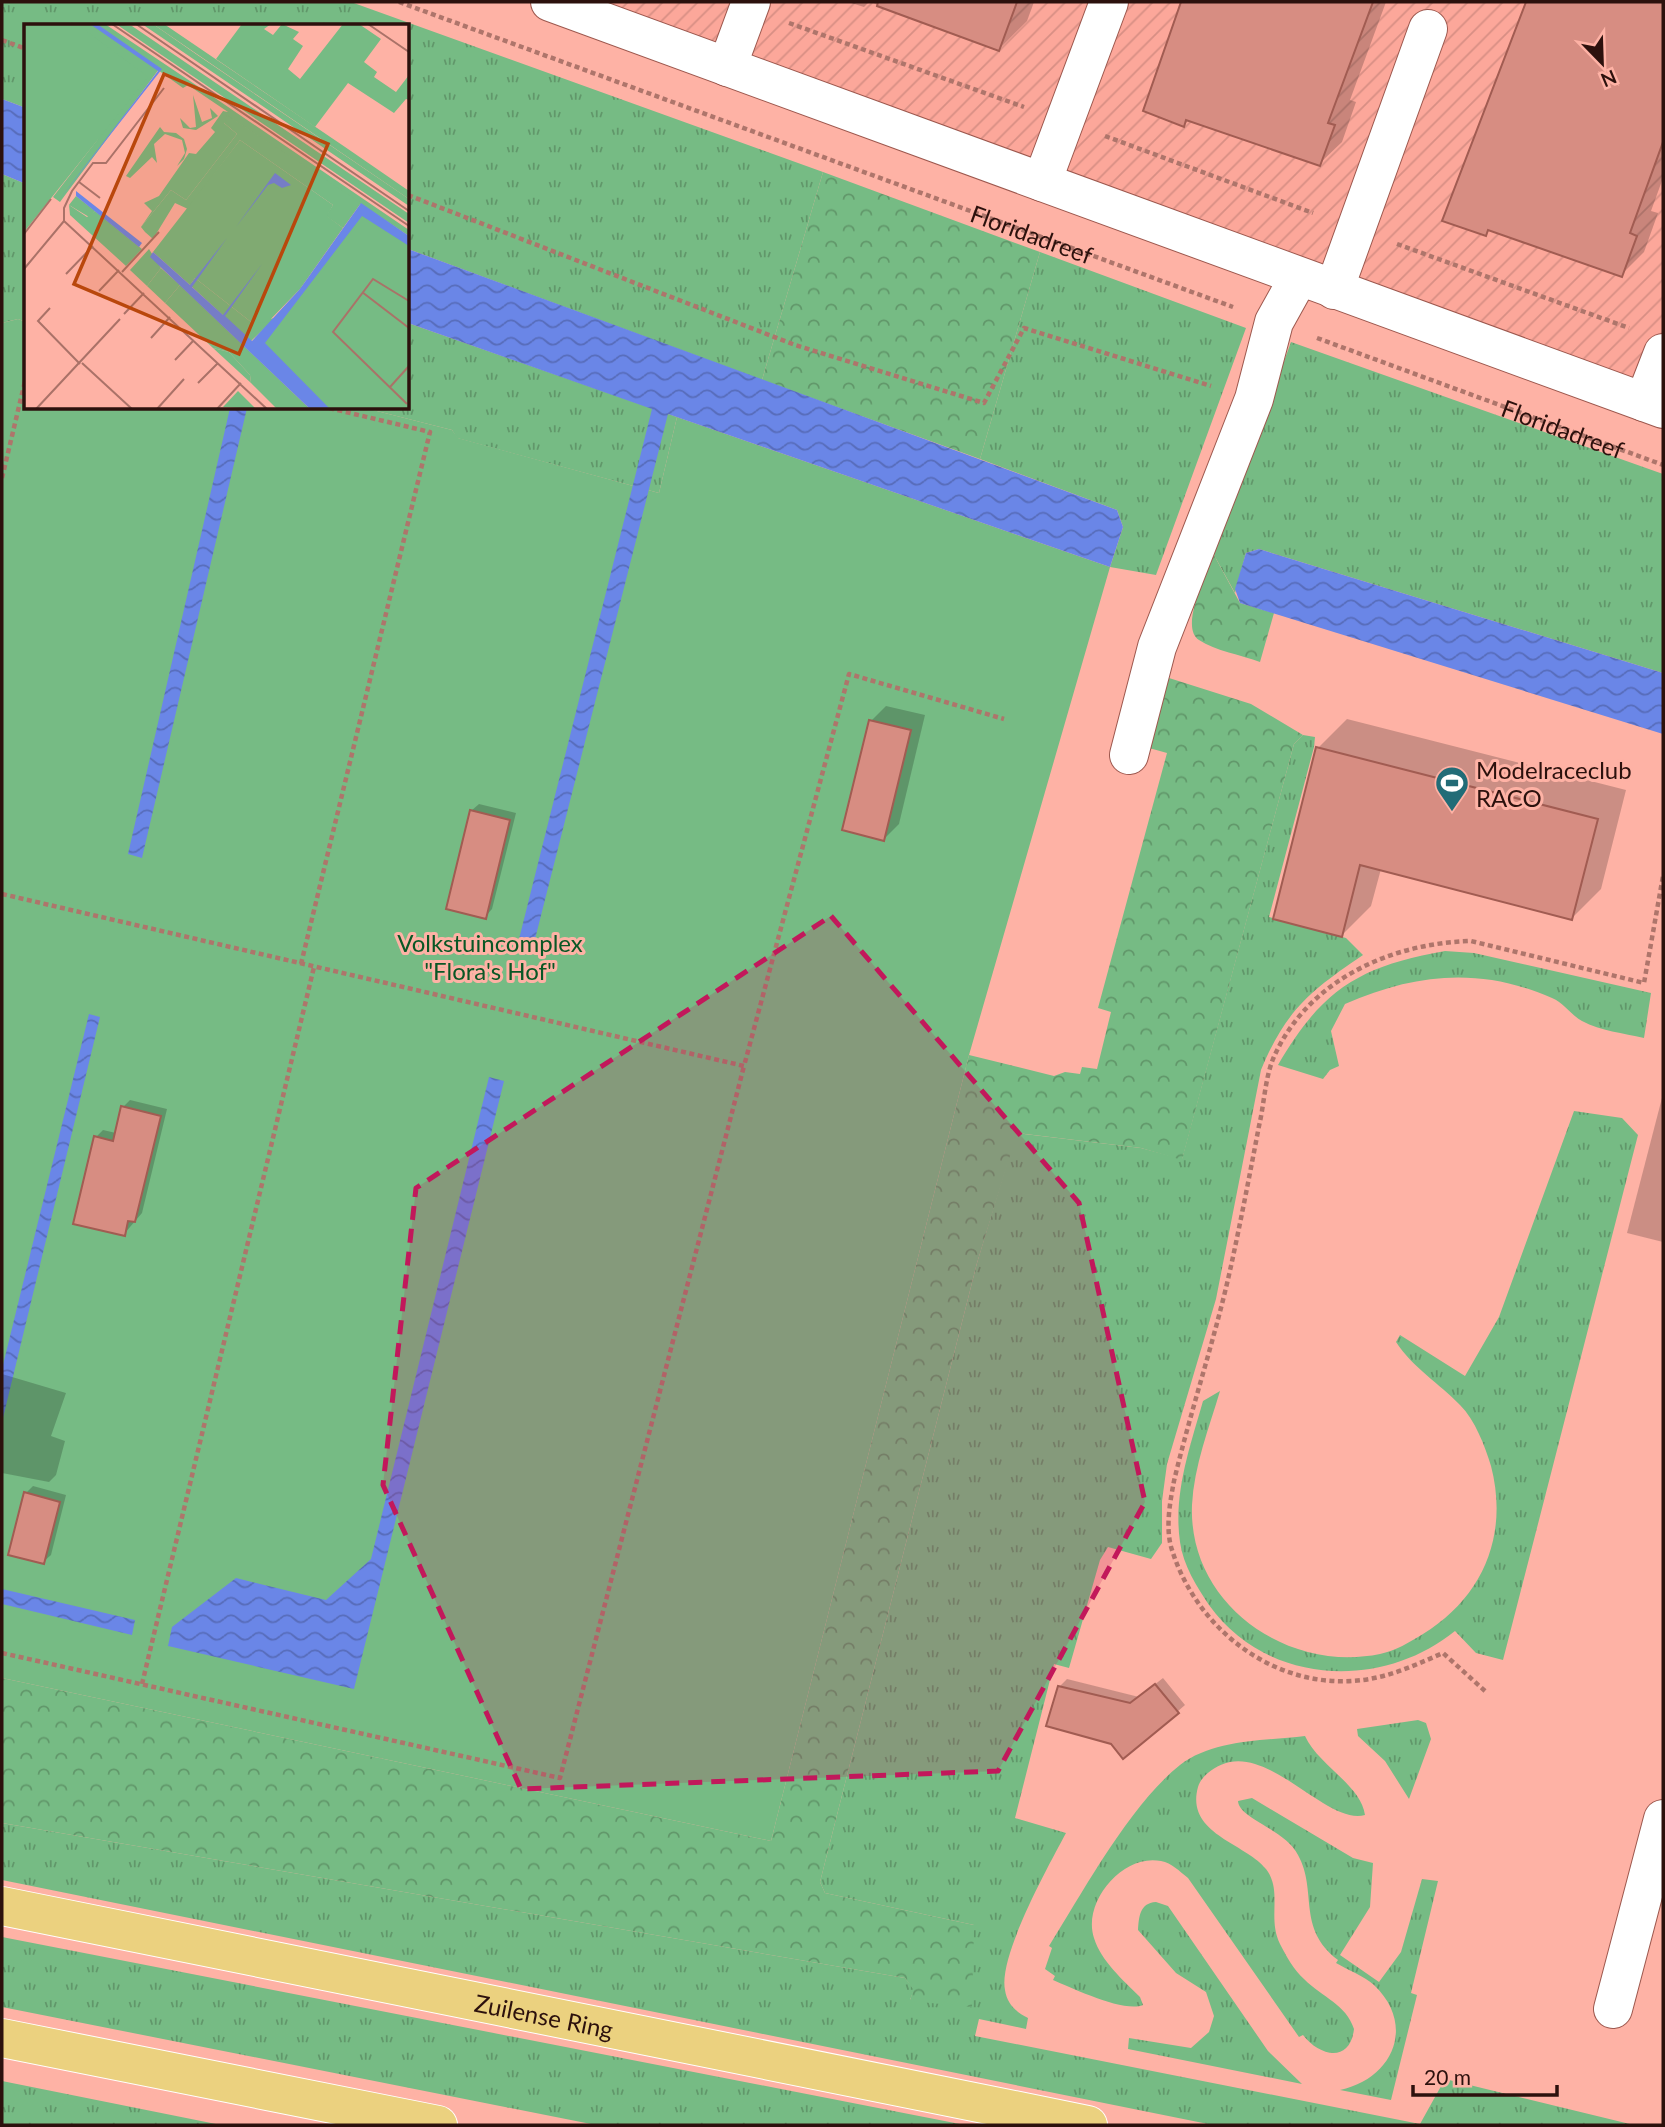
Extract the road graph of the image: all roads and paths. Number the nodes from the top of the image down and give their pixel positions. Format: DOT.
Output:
graph roads {
  1 [pos="399,2"];
  2 [pos="550,2"];
  3 [pos="1109,2"];
  4 [pos="750,5"];
  5 [pos="1428,29"];
  6 [pos="2,40"];
  7 [pos="24,48"];
  8 [pos="727,67"];
  9 [pos="1065,121"];
  10 [pos="1042,182"];
  11 [pos="410,196"];
  12 [pos="1356,229"];
  13 [pos="1299,277"];
  14 [pos="1334,289"];
  15 [pos="1274,322"];
  16 [pos="1650,342"];
  17 [pos="24,385"];
  18 [pos="1254,399"];
  19 [pos="1654,406"];
  20 [pos="337,410"];
  21 [pos="1663,465"];
  22 [pos="2,478"];
  23 [pos="1004,719"];
  24 [pos="1129,755"];
  25 [pos="1663,876"];
  26 [pos="2,894"];
  27 [pos="301,964"];
  28 [pos="314,967"];
  29 [pos="744,1066"];
  30 [pos="2,1653"];
  31 [pos="142,1684"];
  32 [pos="1485,1692"];
  33 [pos="1663,1819"];
  34 [pos="2,1906"];
  35 [pos="1613,2009"];
  36 [pos="2,2038"];
  37 [pos="438,2125"];
  38 [pos="1088,2125"];
  1 -- 15 [label="path, Floridadreef"];
  2 -- 8 [label="street"];
  3 -- 9 [label="street"];
  4 -- 8 [label="street"];
  4 -- 9 [label="path"];
  5 -- 12 [label="street"];
  6 -- 7 [label="path"];
  8 -- 10 [label="street"];
  9 -- 10 [label="street"];
  9 -- 12 [label="path"];
  10 -- 13 [label="street"];
  11 -- 18 [label="path"];
  12 -- 14 [label="street"];
  12 -- 16 [label="path"];
  13 -- 14 [label="street"];
  13 -- 15 [label="street"];
  14 -- 19 [label="street"];
  15 -- 18 [label="street"];
  15 -- 21 [label="path, Floridadreef"];
  16 -- 19 [label="street"];
  17 -- 22 [label="path"];
  18 -- 24 [label="street"];
  20 -- 27 [label="path"];
  23 -- 29 [label="path"];
  25 -- 32 [label="path"];
  26 -- 27 [label="path"];
  27 -- 28 [label="path"];
  28 -- 29 [label="path"];
  28 -- 31 [label="path"];
  29 -- 31 [label="path"];
  30 -- 31 [label="path"];
  33 -- 35 [label="street"];
  34 -- 38 [label="main road, Zuilense Ring"];
  36 -- 37 [label="main road"];
}
